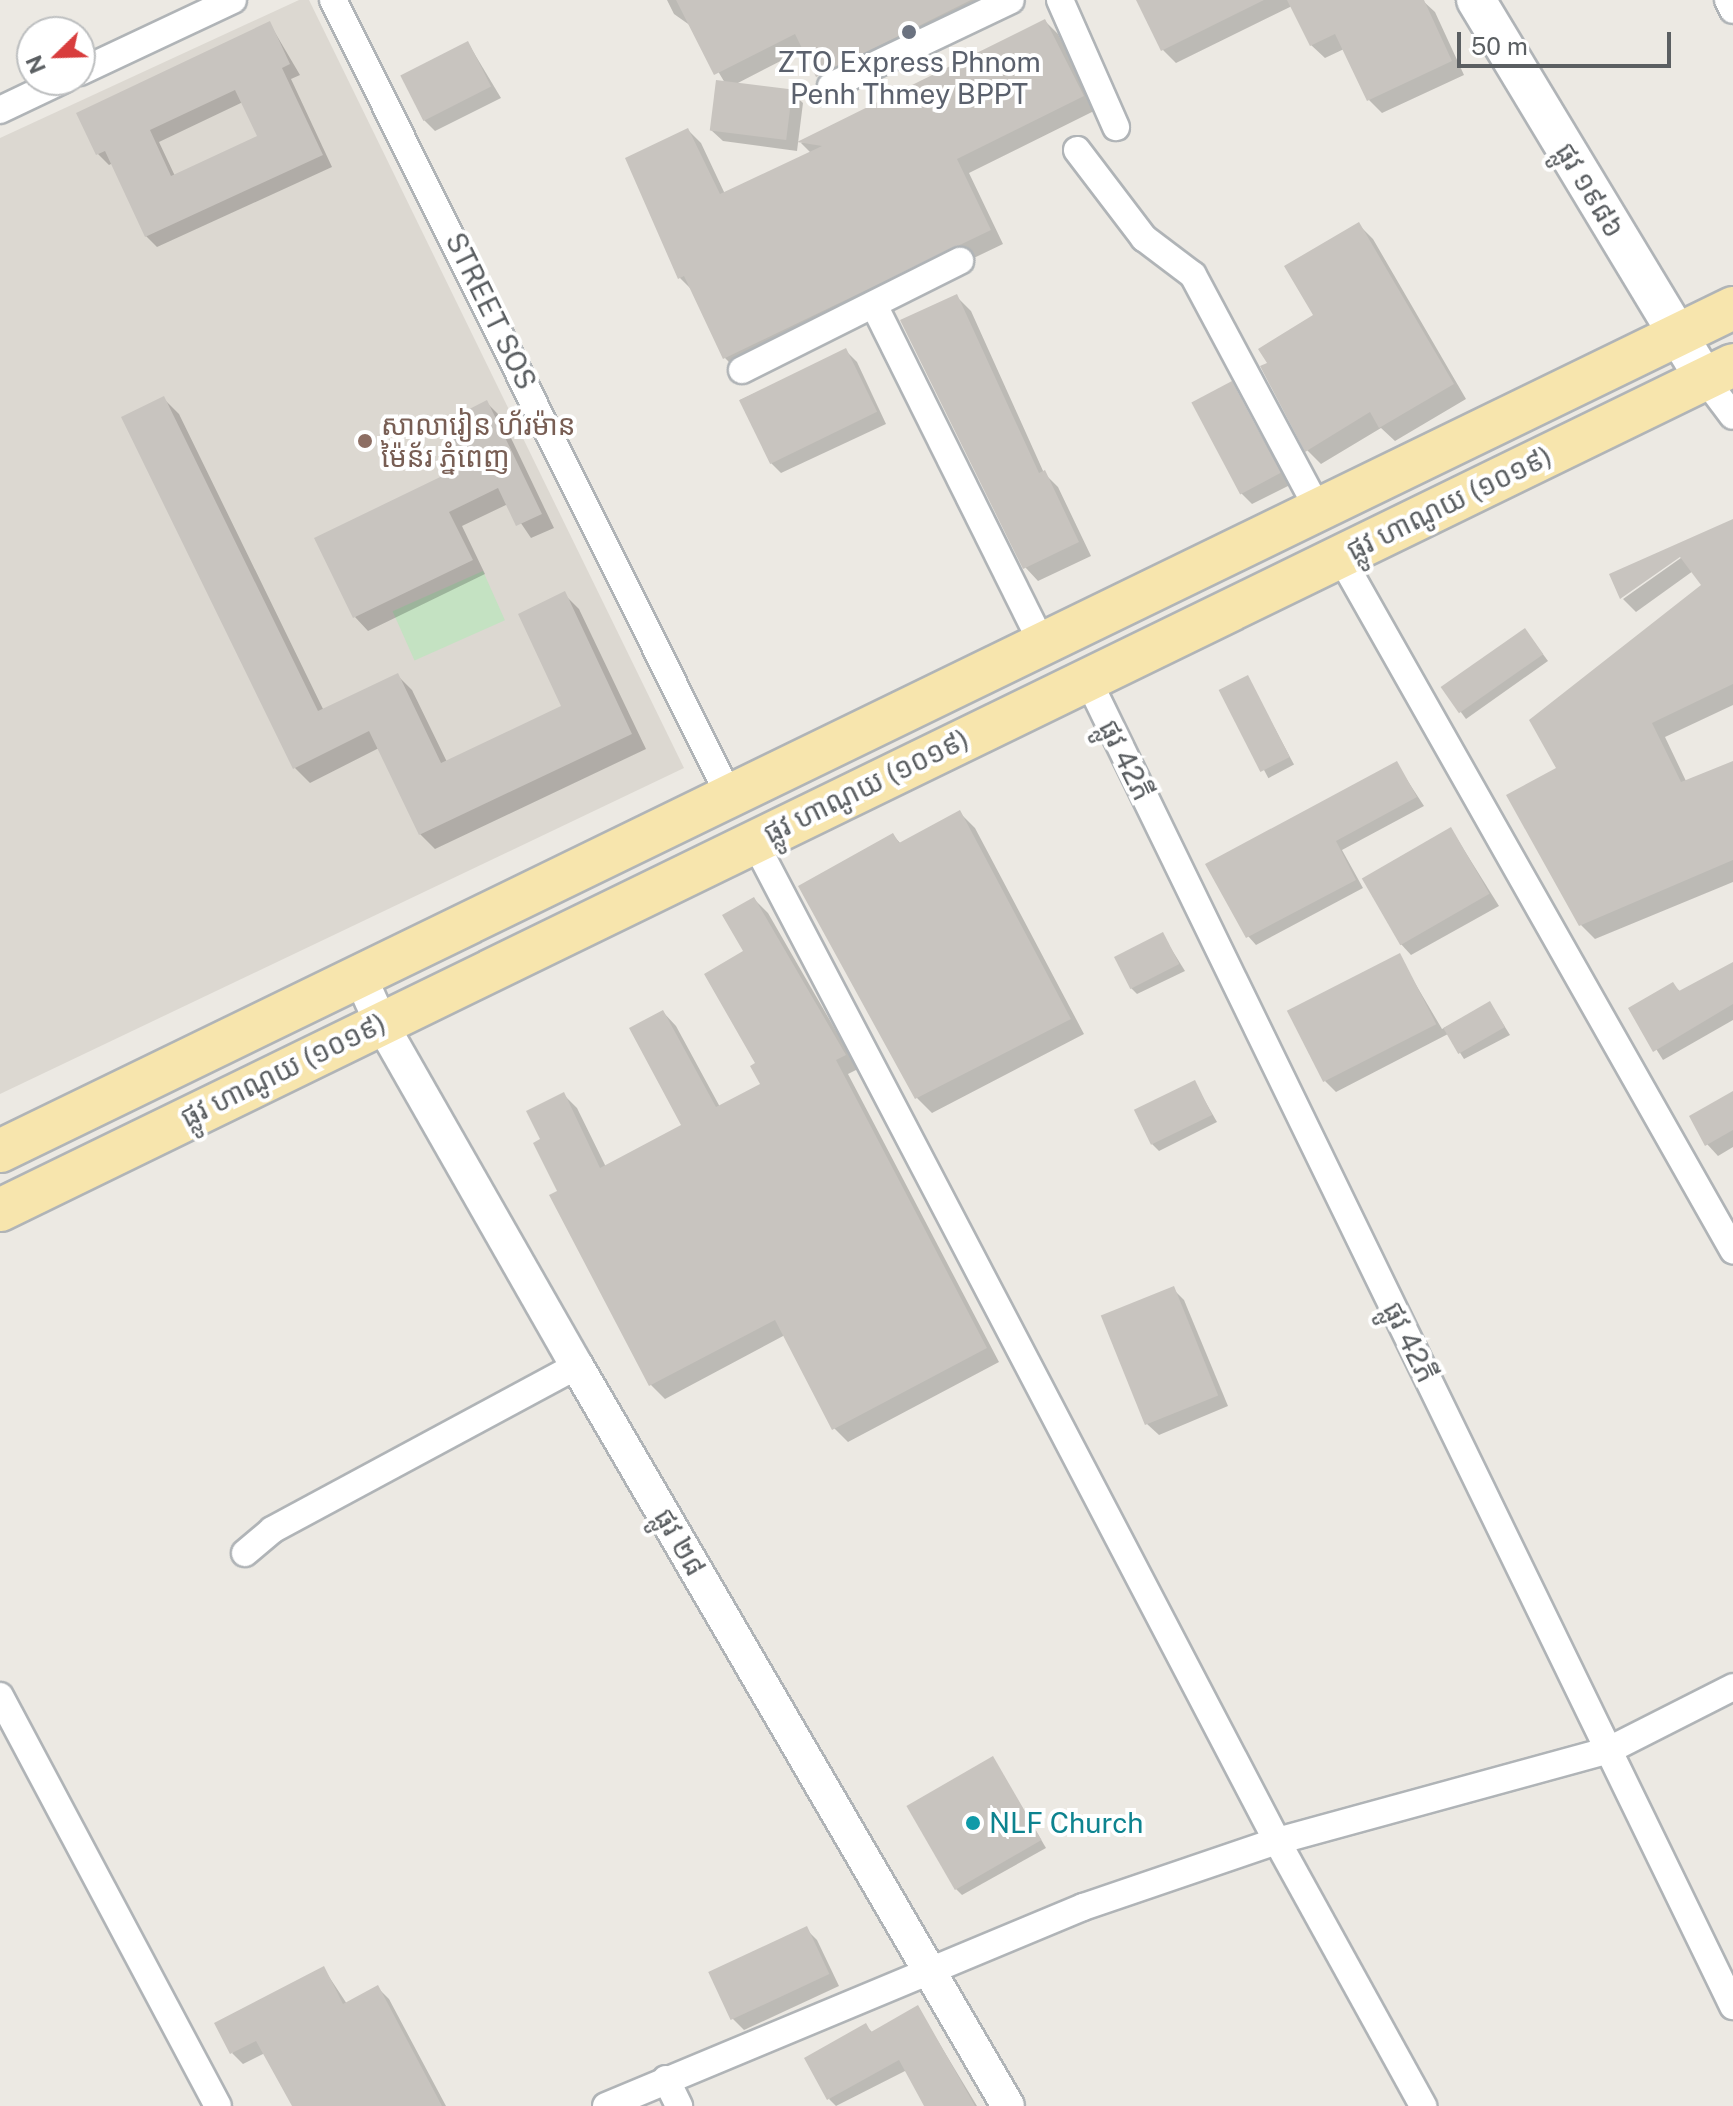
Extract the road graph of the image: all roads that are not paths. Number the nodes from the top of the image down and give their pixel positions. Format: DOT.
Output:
graph roads {
  1 [pos="233,0"];
  2 [pos="333,0"];
  3 [pos="1011,0"];
  4 [pos="1060,0"];
  5 [pos="1476,0"];
  6 [pos="1728,0"];
  7 [pos="1733,10"];
  8 [pos="96,64"];
  9 [pos="831,86"];
  10 [pos="29,96"];
  11 [pos="0,110"];
  12 [pos="1116,127"];
  13 [pos="1077,150"];
  14 [pos="960,261"];
  15 [pos="874,305"];
  16 [pos="1733,308"];
  17 [pos="1677,335"];
  18 [pos="742,370"];
  19 [pos="1719,372"];
  20 [pos="1733,416"];
  21 [pos="1318,509"];
  22 [pos="1340,556"];
  23 [pos="1042,643"];
  24 [pos="1087,678"];
  25 [pos="729,795"];
  26 [pos="754,841"];
  27 [pos="359,974"];
  28 [pos="380,1021"];
  29 [pos="0,1151"];
  30 [pos="0,1210"];
  31 [pos="1733,1250"];
  32 [pos="577,1366"];
  33 [pos="245,1553"];
  34 [pos="1733,1687"];
  35 [pos="0,1696"];
  36 [pos="1609,1750"];
  37 [pos="1277,1841"];
  38 [pos="930,1968"];
  39 [pos="1733,2006"];
  40 [pos="666,2079"];
  41 [pos="218,2106"];
  42 [pos="606,2106"];
  43 [pos="679,2106"];
  44 [pos="1008,2106"];
  45 [pos="1423,2106"];
  1 -- 8 [label="street"];
  2 -- 25 [label="street, STREET SOS"];
  3 -- 9 [label="street"];
  4 -- 12 [label="street"];
  5 -- 17 [label="main road, ផ្លូវ ១៩៨៦"];
  6 -- 7 [label="street"];
  10 -- 11 [label="street"];
  13 -- 21 [label="street"];
  14 -- 15 [label="street"];
  15 -- 18 [label="street"];
  15 -- 23 [label="street"];
  16 -- 17 [label="main road, ផ្លូវ ហាណូយ (១០១៩)"];
  17 -- 19 [label="main road, ផ្លូវ ១៩៨៦"];
  17 -- 21 [label="main road, ផ្លូវ ហាណូយ (១០១៩)"];
  19 -- 20 [label="street"];
  19 -- 22 [label="main road, ផ្លូវ ហាណូយ (១០១៩)"];
  21 -- 23 [label="main road, ផ្លូវ ហាណូយ (១០១៩)"];
  22 -- 24 [label="main road, ផ្លូវ ហាណូយ (១០១៩)"];
  22 -- 31 [label="street"];
  23 -- 25 [label="main road, ផ្លូវ ហាណូយ (១០១៩)"];
  24 -- 26 [label="main road, ផ្លូវ ហាណូយ (១០១៩)"];
  24 -- 36 [label="street, ផ្លូវ 42ភី"];
  25 -- 27 [label="main road, ផ្លូវ ហាណូយ (១០១៩)"];
  26 -- 28 [label="main road, ផ្លូវ ហាណូយ (១០១៩)"];
  26 -- 37 [label="street"];
  27 -- 28 [label="street, ផ្លូវ ២៨"];
  27 -- 29 [label="main road, ផ្លូវ ហាណូយ (១០១៩)"];
  28 -- 30 [label="main road, ផ្លូវ ហាណូយ (១០១៩)"];
  28 -- 32 [label="street, ផ្លូវ ២៨"];
  32 -- 33 [label="street"];
  32 -- 38 [label="street, ផ្លូវ ២៨"];
  34 -- 36 [label="street"];
  35 -- 41 [label="street"];
  36 -- 37 [label="street"];
  36 -- 39 [label="street, ផ្លូវ 42ភី"];
  37 -- 38 [label="street"];
  37 -- 45 [label="street"];
  38 -- 40 [label="street"];
  38 -- 44 [label="street, ផ្លូវ ២៨"];
  40 -- 42 [label="street"];
  40 -- 43 [label="street"];
}
